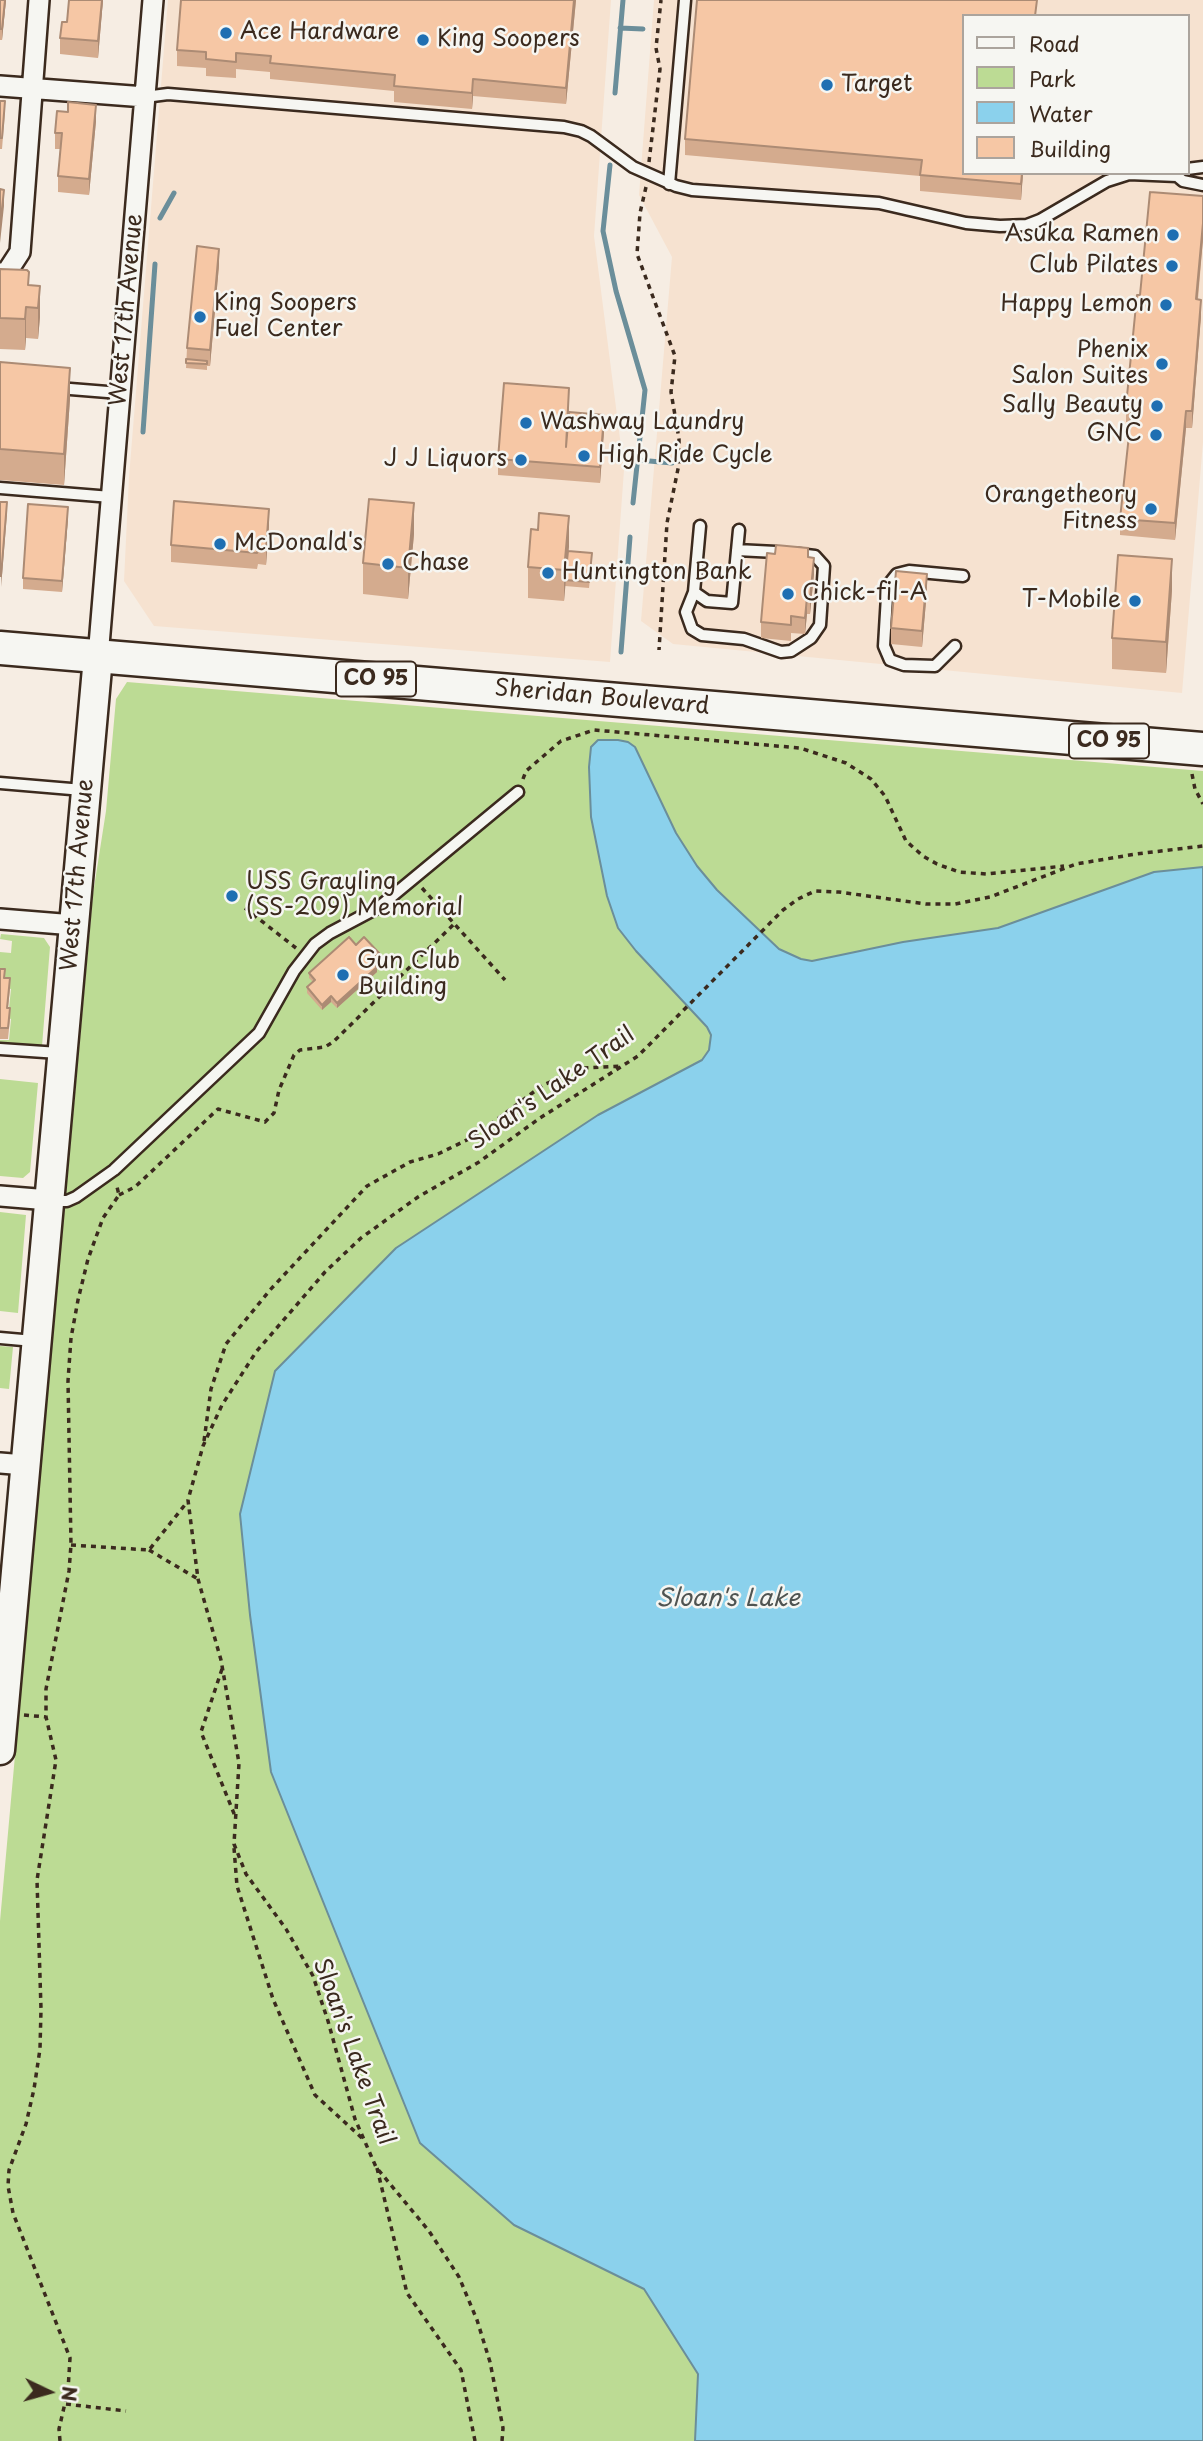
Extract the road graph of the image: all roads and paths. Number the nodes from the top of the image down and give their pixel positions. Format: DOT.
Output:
graph roads {
  1 [pos="39,0"];
  2 [pos="153,0"];
  3 [pos="662,0"];
  4 [pos="685,0"];
  5 [pos="0,86"];
  6 [pos="32,88"];
  7 [pos="145,97"];
  8 [pos="1133,175"];
  9 [pos="1179,175"];
  10 [pos="648,176"];
  11 [pos="669,184"];
  12 [pos="1203,185"];
  13 [pos="0,273"];
  14 [pos="53,388"];
  15 [pos="120,393"];
  16 [pos="0,488"];
  17 [pos="111,497"];
  18 [pos="700,526"];
  19 [pos="739,530"];
  20 [pos="737,550"];
  21 [pos="963,576"];
  22 [pos="694,592"];
  23 [pos="955,646"];
  24 [pos="0,648"];
  25 [pos="659,650"];
  26 [pos="98,657"];
  27 [pos="1197,761"];
  28 [pos="0,783"];
  29 [pos="86,791"];
  30 [pos="518,792"];
  31 [pos="1203,804"];
  32 [pos="1203,846"];
  33 [pos="1076,864"];
  34 [pos="414,878"];
  35 [pos="245,908"];
  36 [pos="0,919"];
  37 [pos="454,924"];
  38 [pos="74,925"];
  39 [pos="305,955"];
  40 [pos="505,980"];
  41 [pos="0,1049"];
  42 [pos="62,1054"];
  43 [pos="622,1066"];
  44 [pos="114,1170"];
  45 [pos="119,1195"];
  46 [pos="0,1196"];
  47 [pos="49,1200"];
  48 [pos="0,1338"];
  49 [pos="36,1341"];
  50 [pos="203,1446"];
  51 [pos="13,1464"];
  52 [pos="188,1500"];
  53 [pos="71,1545"];
  54 [pos="149,1550"];
  55 [pos="198,1578"];
  56 [pos="7,1590"];
  57 [pos="222,1668"];
  58 [pos="46,1717"];
  59 [pos="6,1732"];
  60 [pos="236,1818"];
  61 [pos="234,1844"];
  62 [pos="364,2139"];
  63 [pos="376,2167"];
  64 [pos="65,2404"];
  65 [pos="126,2411"];
  66 [pos="60,2441"];
  67 [pos="475,2441"];
  68 [pos="502,2441"];
  1 -- 6 [label="street"];
  2 -- 7 [label="street, West 17th Avenue"];
  3 -- 10 [label="path"];
  4 -- 11 [label="lane"];
  5 -- 6 [label="street"];
  6 -- 7 [label="street"];
  6 -- 13 [label="street"];
  7 -- 10 [label="lane"];
  7 -- 15 [label="street, West 17th Avenue"];
  8 -- 11 [label="lane"];
  9 -- 12 [label="lane"];
  10 -- 11 [label="lane"];
  10 -- 25 [label="path"];
  14 -- 15 [label="lane"];
  15 -- 17 [label="street, West 17th Avenue"];
  16 -- 17 [label="lane"];
  17 -- 26 [label="street, West 17th Avenue"];
  18 -- 22 [label="lane"];
  19 -- 20 [label="lane"];
  20 -- 22 [label="lane"];
  20 -- 22 [label="lane"];
  21 -- 23 [label="lane"];
  24 -- 26 [label="main road, Sheridan Boulevard / CO 95"];
  26 -- 27 [label="main road, Sheridan Boulevard / CO 95"];
  26 -- 29 [label="street, West 17th Avenue"];
  27 -- 31 [label="path"];
  28 -- 29 [label="lane"];
  29 -- 38 [label="street, West 17th Avenue"];
  30 -- 33 [label="path"];
  30 -- 34 [label="lane"];
  32 -- 33 [label="path, Sloan's Lake Trail"];
  33 -- 43 [label="path, Sloan's Lake Trail"];
  34 -- 37 [label="path"];
  34 -- 39 [label="lane"];
  35 -- 39 [label="path"];
  36 -- 38 [label="street"];
  37 -- 40 [label="path"];
  37 -- 45 [label="path"];
  38 -- 42 [label="street, West 17th Avenue"];
  39 -- 44 [label="lane"];
  41 -- 42 [label="lane"];
  42 -- 47 [label="street, West 17th Avenue"];
  43 -- 50 [label="path, Sloan's Lake Trail"];
  43 -- 50 [label="path"];
  44 -- 45 [label="path"];
  44 -- 47 [label="lane"];
  45 -- 53 [label="path"];
  46 -- 47 [label="street"];
  47 -- 49 [label="street, West 17th Avenue"];
  48 -- 49 [label="lane"];
  49 -- 51 [label="street, West 17th Avenue"];
  50 -- 52 [label="path, Sloan's Lake Trail"];
  51 -- 56 [label="street, West 17th Avenue"];
  52 -- 54 [label="path, Sloan's Lake Trail"];
  52 -- 55 [label="path, Sloan's Lake Trail"];
  53 -- 54 [label="path"];
  53 -- 58 [label="path"];
  54 -- 55 [label="path"];
  55 -- 57 [label="path, Sloan's Lake Trail"];
  56 -- 59 [label="street, West 17th Avenue"];
  57 -- 60 [label="path, Sloan's Lake Trail"];
  57 -- 60 [label="path"];
  58 -- 59 [label="path"];
  58 -- 64 [label="path"];
  60 -- 61 [label="path, Sloan's Lake Trail"];
  61 -- 62 [label="path, Sloan's Lake Trail"];
  61 -- 62 [label="path"];
  62 -- 63 [label="path, Sloan's Lake Trail"];
  63 -- 67 [label="path"];
  63 -- 68 [label="path, Sloan's Lake Trail"];
  64 -- 65 [label="path"];
  64 -- 66 [label="path"];
}
